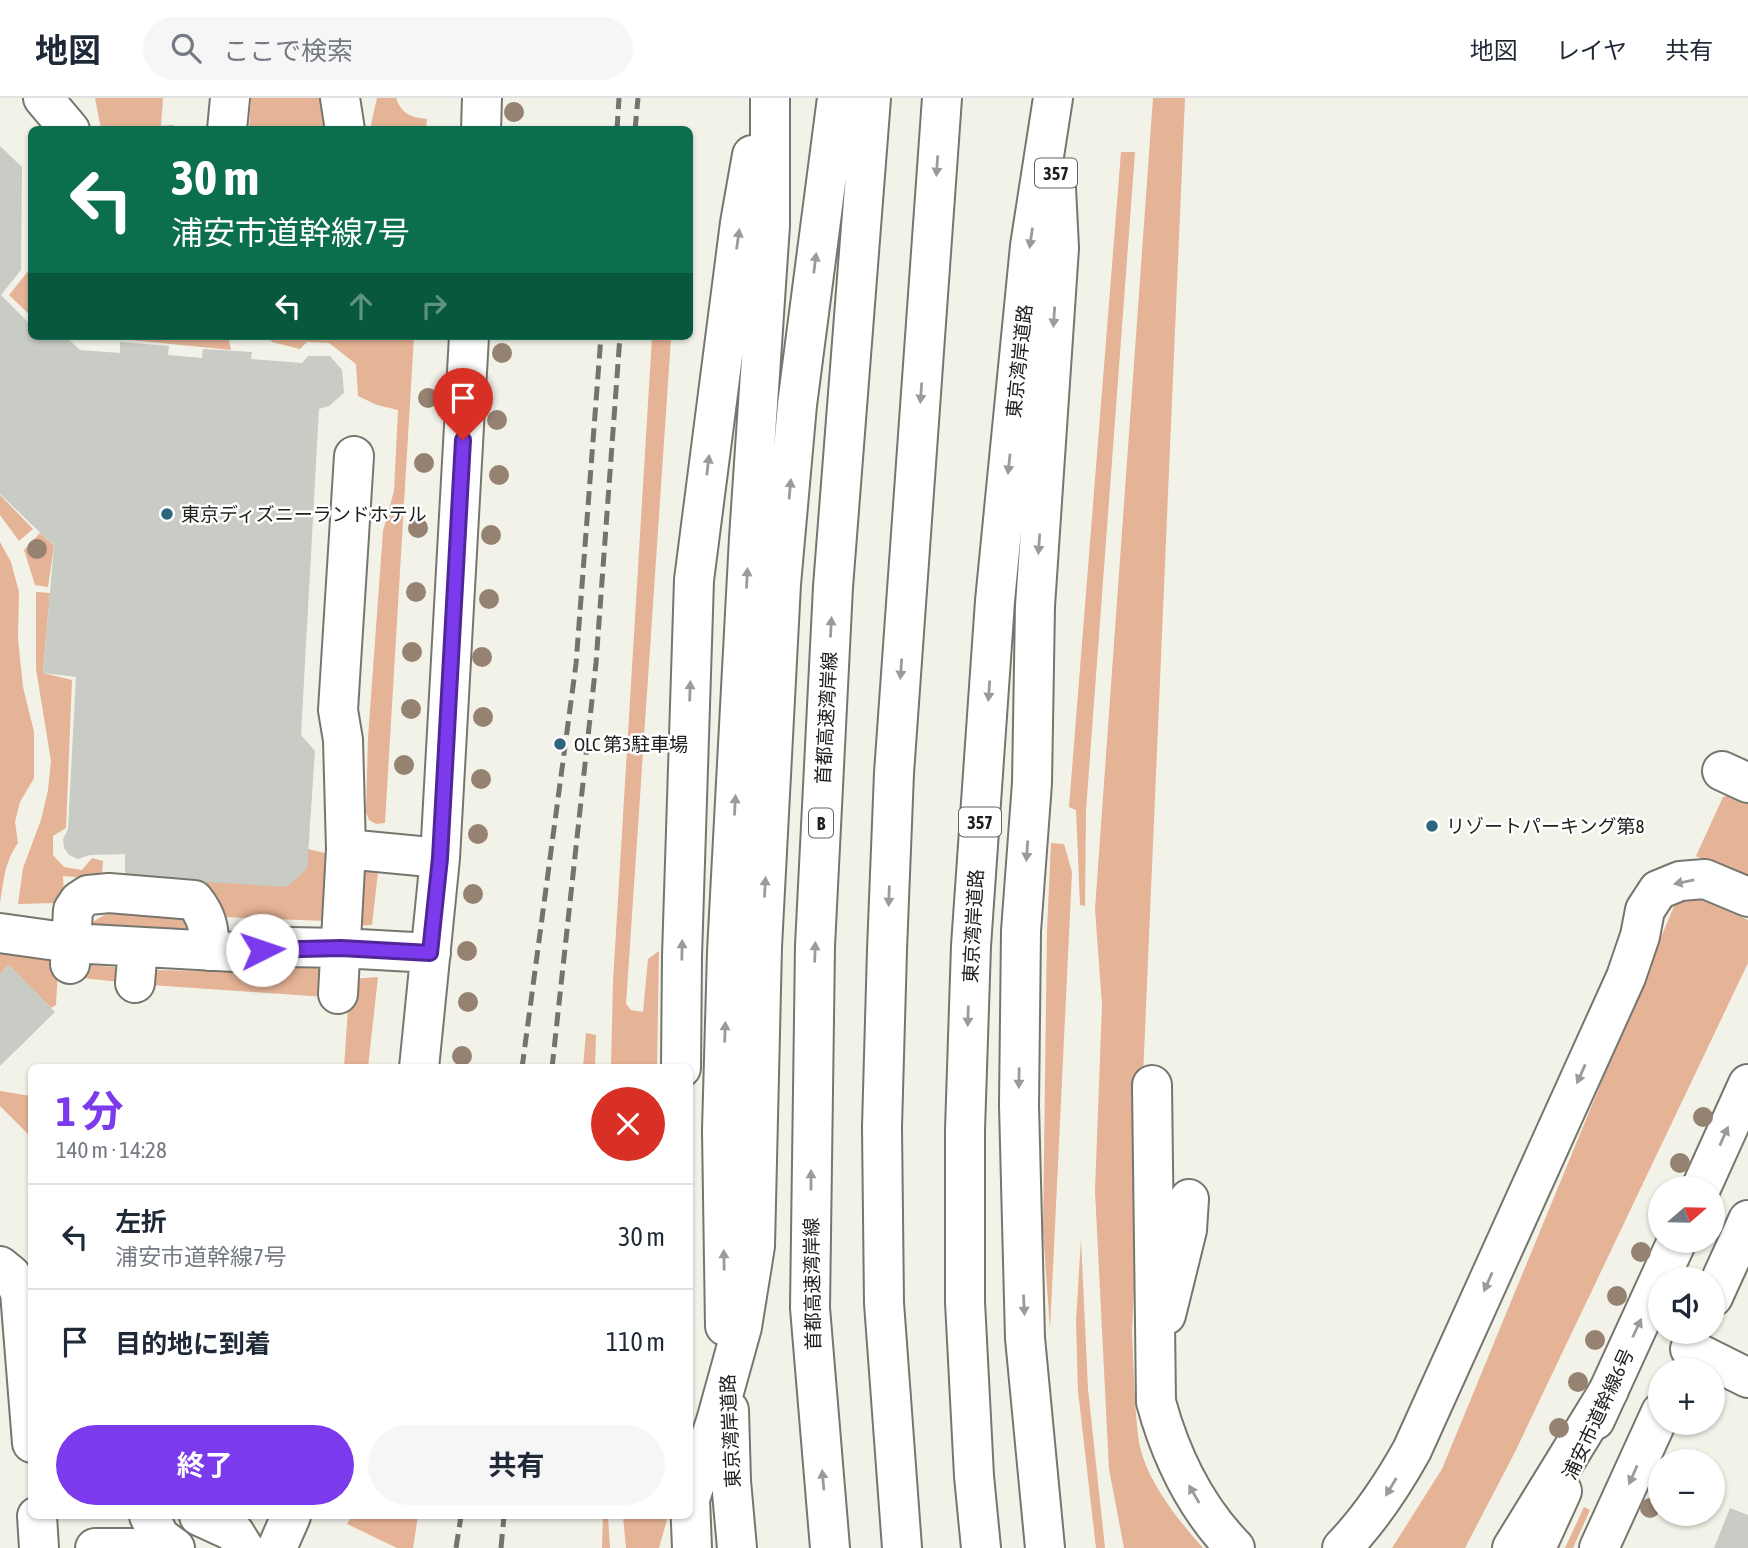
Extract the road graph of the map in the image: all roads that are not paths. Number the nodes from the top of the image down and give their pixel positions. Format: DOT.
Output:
graph roads {
  1 [pos="230,98"];
  2 [pos="340,98"];
  3 [pos="482,98"];
  4 [pos="762,98"];
  5 [pos="770,98"];
  6 [pos="837,98"];
  7 [pos="871,98"];
  8 [pos="942,98"];
  9 [pos="1053,98"];
  10 [pos="227,126"];
  11 [pos="344,126"];
  12 [pos="481,126"];
  13 [pos="469,340"];
  14 [pos="354,456"];
  15 [pos="346,849"];
  16 [pos="440,858"];
  17 [pos="1748,897"];
  18 [pos="7,924"];
  19 [pos="341,948"];
  20 [pos="209,951"];
  21 [pos="430,953"];
  22 [pos="71,954"];
  23 [pos="338,994"];
  24 [pos="419,1064"];
  25 [pos="681,1064"];
  26 [pos="1748,1084"];
  27 [pos="1164,1085"];
  28 [pos="1706,1176"];
  29 [pos="1177,1198"];
  30 [pos="1748,1220"];
  31 [pos="1672,1253"];
  32 [pos="0,1266"];
  33 [pos="1725,1271"];
  34 [pos="1689,1350"];
  35 [pos="1154,1368"];
  36 [pos="1748,1378"];
  37 [pos="1609,1390"];
  38 [pos="28,1393"];
  39 [pos="1651,1435"];
  40 [pos="1036,1461"];
  41 [pos="693,1490"];
  42 [pos="37,1519"];
  43 [pos="151,1519"];
  44 [pos="206,1519"];
  45 [pos="290,1519"];
  46 [pos="683,1519"];
  47 [pos="691,1519"];
  48 [pos="39,1548"];
  49 [pos="95,1548"];
  50 [pos="131,1548"];
  51 [pos="175,1548"];
  52 [pos="244,1548"];
  53 [pos="277,1548"];
  54 [pos="674,1548"];
  55 [pos="692,1548"];
  56 [pos="737,1548"];
  57 [pos="830,1548"];
  58 [pos="902,1548"];
  59 [pos="981,1548"];
  60 [pos="1045,1548"];
  61 [pos="1068,1548"];
  62 [pos="1235,1548"];
  63 [pos="1342,1548"];
  64 [pos="1511,1548"];
  65 [pos="1536,1548"];
  66 [pos="1599,1548"];
  1 -- 10 [label="main road"];
  2 -- 11 [label="main road"];
  3 -- 12 [label="main road"];
  25 -- 4 [label="main road, one-way"];
  56 -- 5 [label="main road, 東京湾岸道路, one-way"];
  41 -- 6 [label="main road, one-way"];
  57 -- 7 [label="main road, 首都高速湾岸線 / B, one-way"];
  8 -- 58 [label="main road, one-way"];
  9 -- 40 [label="main road, 東京湾岸道路 / 357, one-way"];
  9 -- 59 [label="main road, 東京湾岸道路 / 357, one-way"];
  13 -- 16 [label="main road"];
  14 -- 15 [label="main road"];
  15 -- 16 [label="main road"];
  15 -- 19 [label="main road"];
  16 -- 21 [label="main road"];
  17 -- 63 [label="main road, one-way"];
  18 -- 22 [label="main road"];
  19 -- 20 [label="main road"];
  19 -- 21 [label="main road"];
  19 -- 23 [label="main road"];
  20 -- 22 [label="main road"];
  20 -- 22 [label="main road"];
  21 -- 24 [label="main road"];
  28 -- 26 [label="main road, one-way"];
  27 -- 35 [label="main road"];
  29 -- 35 [label="main road"];
  30 -- 33 [label="main road"];
  37 -- 31 [label="main road, 浦安市道幹線6号, one-way"];
  32 -- 38 [label="main road"];
  34 -- 36 [label="main road"];
  62 -- 35 [label="main road, one-way"];
  37 -- 64 [label="main road"];
  37 -- 65 [label="main road, 浦安市道幹線6号"];
  39 -- 66 [label="main road, one-way"];
  40 -- 60 [label="main road, 東京湾岸道路 / 357"];
  40 -- 61 [label="main road"];
  42 -- 48 [label="main road"];
  43 -- 51 [label="main road"];
  44 -- 52 [label="main road"];
  45 -- 53 [label="main road"];
  46 -- 54 [label="main road"];
  47 -- 55 [label="main road"];
  49 -- 50 [label="main road"];
}
